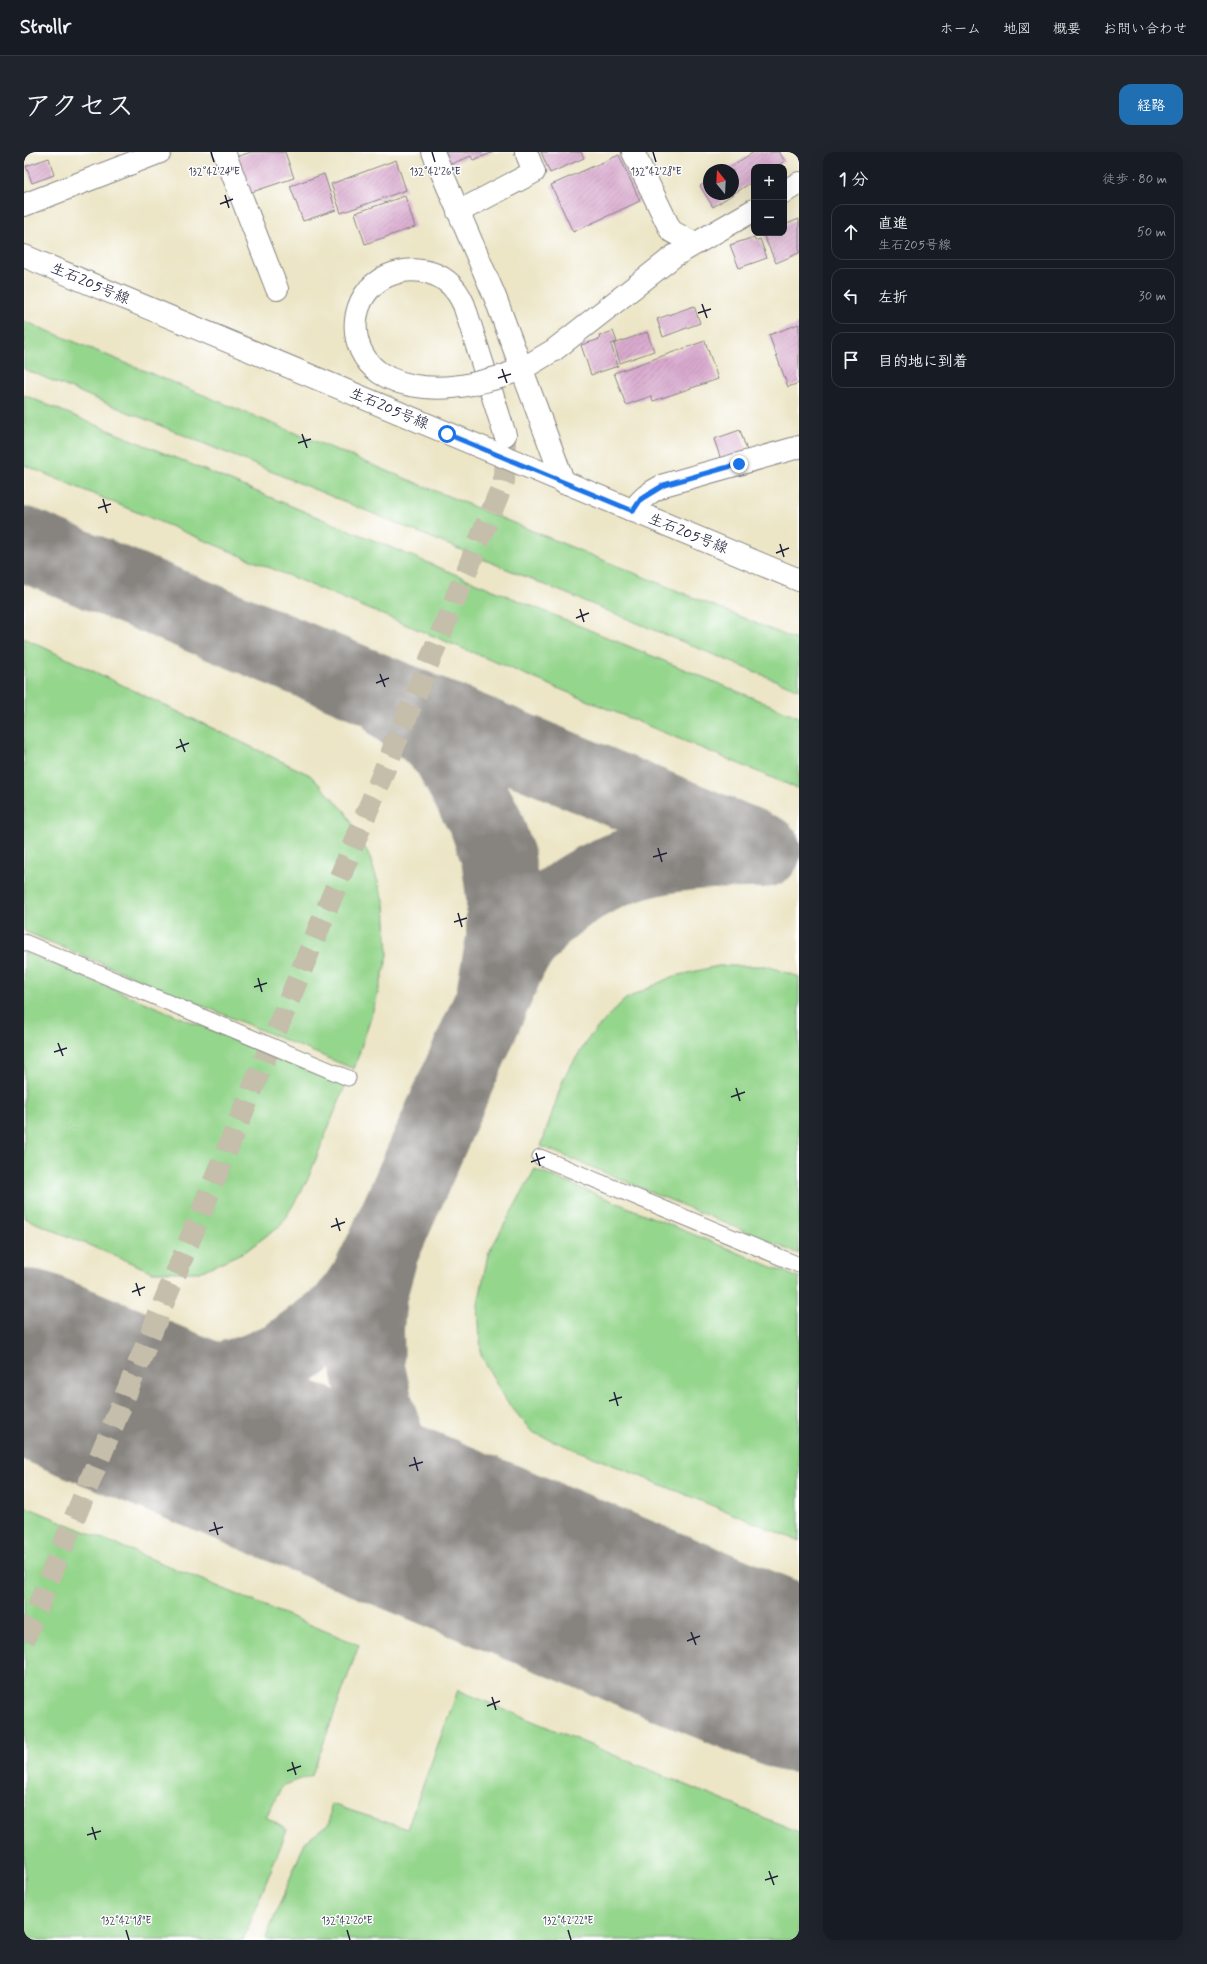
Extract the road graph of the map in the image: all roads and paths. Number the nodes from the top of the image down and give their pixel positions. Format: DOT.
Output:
graph roads {
  1 [pos="160,152"];
  2 [pos="224,152"];
  3 [pos="433,152"];
  4 [pos="526,152"];
  5 [pos="634,152"];
  6 [pos="799,183"];
  7 [pos="787,190"];
  8 [pos="24,205"];
  9 [pos="458,212"];
  10 [pos="751,212"];
  11 [pos="695,244"];
  12 [pos="24,256"];
  13 [pos="277,289"];
  14 [pos="513,372"];
  15 [pos="505,435"];
  16 [pos="799,447"];
  17 [pos="564,483"];
  18 [pos="633,511"];
  19 [pos="799,580"];
  20 [pos="24,942"];
  21 [pos="348,1078"];
  22 [pos="540,1157"];
  23 [pos="799,1265"];
  1 -- 8 [label="street"];
  2 -- 13 [label="street"];
  3 -- 9 [label="street"];
  4 -- 9 [label="street"];
  5 -- 11 [label="street"];
  6 -- 7 [label="street"];
  9 -- 14 [label="street"];
  10 -- 11 [label="street"];
  11 -- 14 [label="street"];
  12 -- 17 [label="street, 生石205号線"];
  14 -- 15 [label="street, bridge"];
  14 -- 17 [label="street"];
  16 -- 18 [label="street"];
  17 -- 18 [label="street, 生石205号線"];
  18 -- 19 [label="street, 生石205号線"];
  20 -- 21 [label="lane"];
  22 -- 23 [label="lane"];
}
